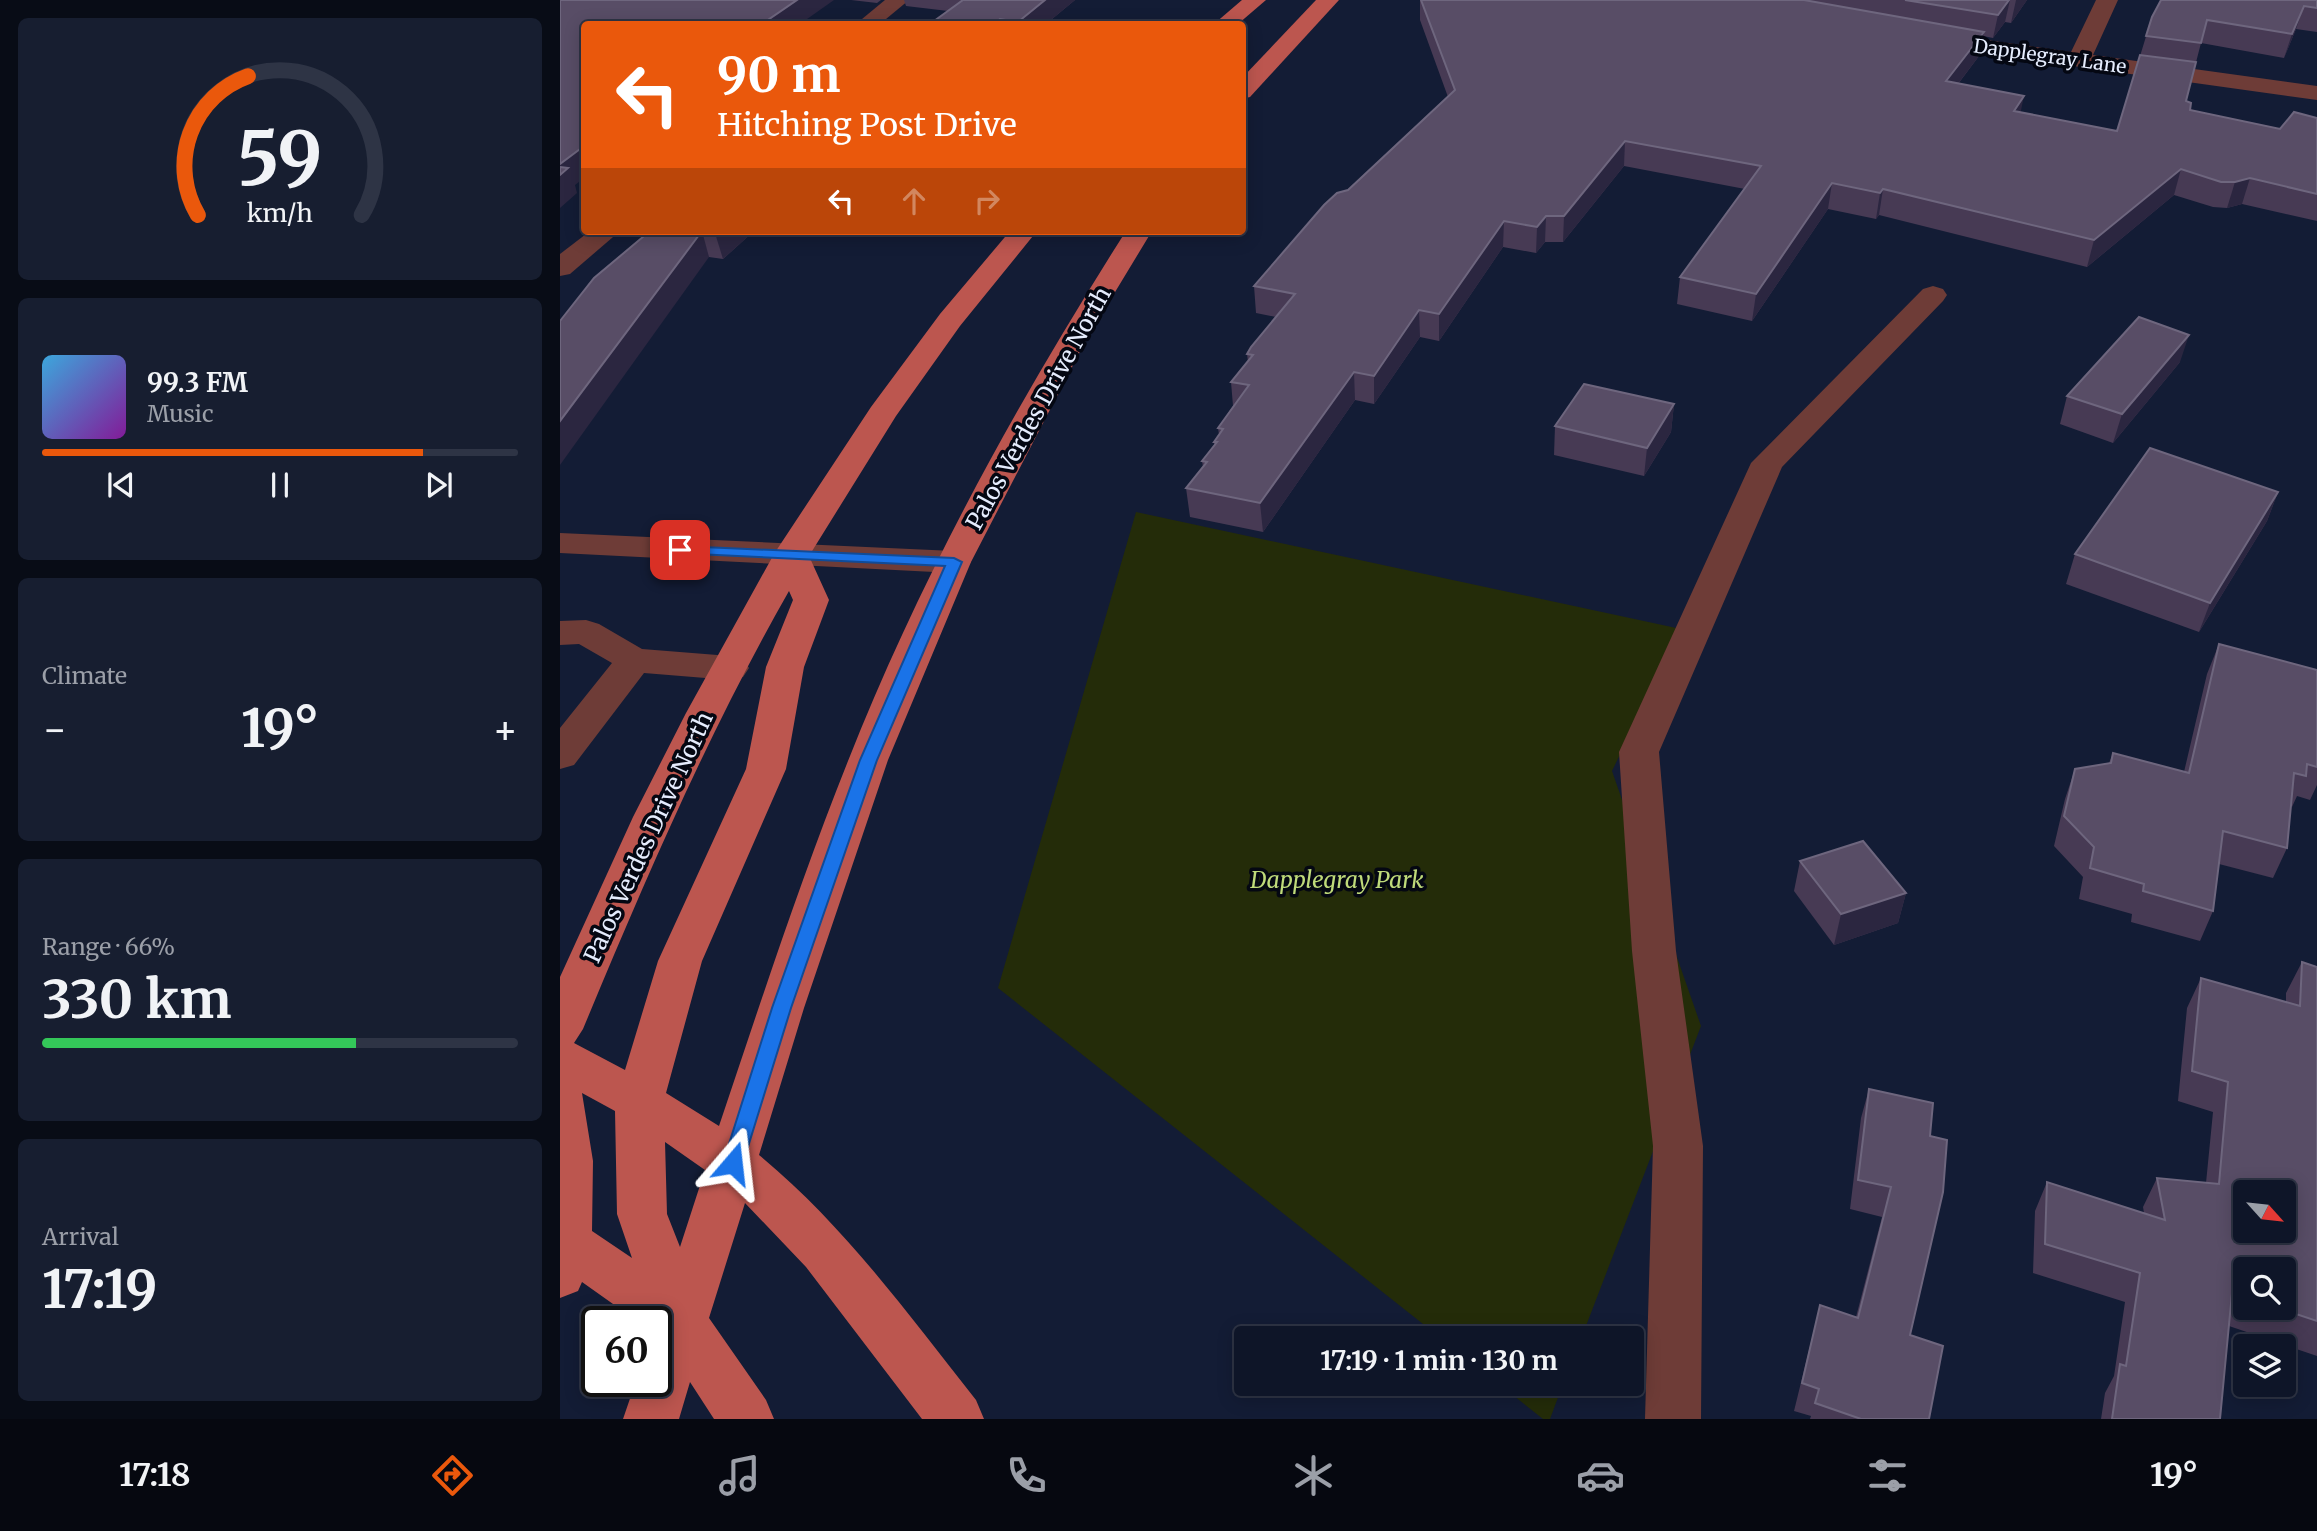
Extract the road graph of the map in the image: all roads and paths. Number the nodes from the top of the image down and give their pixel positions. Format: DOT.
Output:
graph roads {
  1 [pos="898,0"];
  2 [pos="1255,0"];
  3 [pos="1328,0"];
  4 [pos="2107,0"];
  5 [pos="871,21"];
  6 [pos="1229,21"];
  7 [pos="1909,35"];
  8 [pos="2079,60"];
  9 [pos="1246,88"];
  10 [pos="2317,93"];
  11 [pos="602,235"];
  12 [pos="1020,235"];
  13 [pos="1137,235"];
  14 [pos="560,268"];
  15 [pos="1933,295"];
  16 [pos="560,543"];
  17 [pos="791,554"];
  18 [pos="954,562"];
  19 [pos="560,633"];
  20 [pos="634,660"];
  21 [pos="730,668"];
  22 [pos="560,755"];
  23 [pos="560,1029"];
  24 [pos="560,1057"];
  25 [pos="560,1096"];
  26 [pos="639,1102"];
  27 [pos="733,1163"];
  28 [pos="563,1251"];
  29 [pos="681,1322"];
  30 [pos="651,1419"];
  31 [pos="746,1419"];
  32 [pos="956,1419"];
  33 [pos="1673,1419"];
  1 -- 5 [label="street"];
  2 -- 6 [label="main road"];
  3 -- 9 [label="main road"];
  4 -- 8 [label="street"];
  7 -- 8 [label="street, Dapplegray Lane"];
  8 -- 10 [label="street, Dapplegray Lane"];
  11 -- 14 [label="street"];
  12 -- 17 [label="main road, Palos Verdes Drive North"];
  13 -- 18 [label="main road, Palos Verdes Drive North"];
  15 -- 33 [label="street"];
  16 -- 17 [label="street"];
  17 -- 18 [label="street"];
  17 -- 21 [label="main road, Palos Verdes Drive North"];
  17 -- 26 [label="main road"];
  18 -- 27 [label="main road, Palos Verdes Drive North"];
  19 -- 20 [label="street"];
  20 -- 21 [label="street"];
  20 -- 22 [label="street"];
  21 -- 23 [label="main road, Palos Verdes Drive North"];
  24 -- 26 [label="main road"];
  25 -- 28 [label="main road"];
  26 -- 27 [label="main road"];
  26 -- 29 [label="main road"];
  27 -- 29 [label="main road, Palos Verdes Drive North"];
  27 -- 32 [label="main road"];
  28 -- 29 [label="main road"];
  29 -- 30 [label="main road, Palos Verdes Drive North"];
  29 -- 31 [label="main road"];
}
